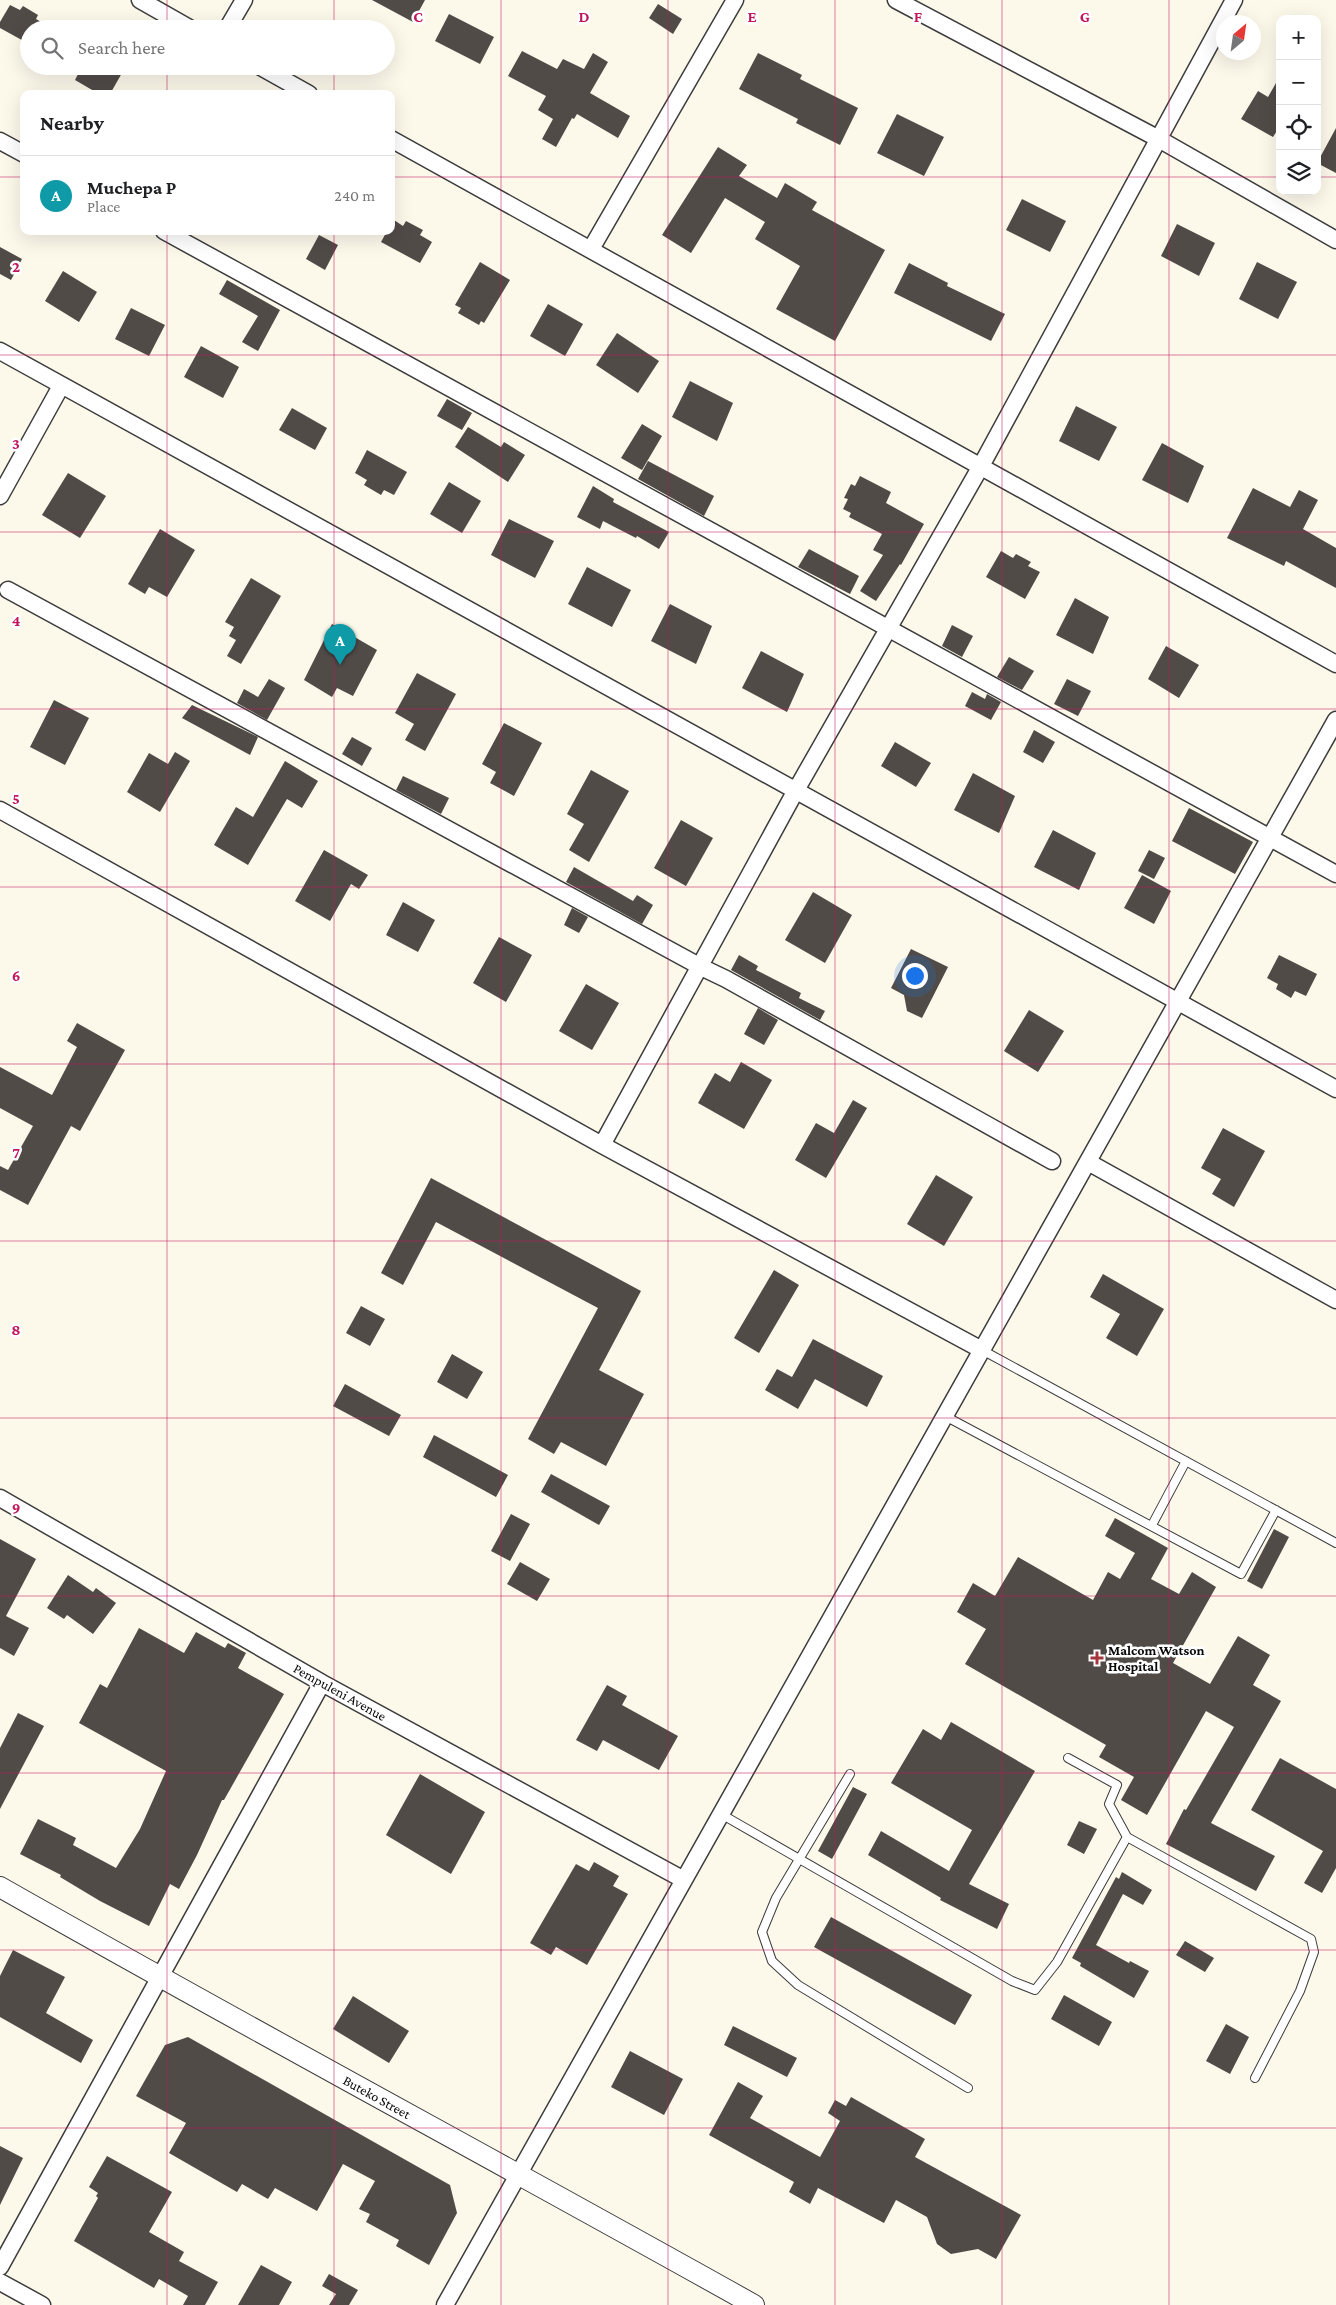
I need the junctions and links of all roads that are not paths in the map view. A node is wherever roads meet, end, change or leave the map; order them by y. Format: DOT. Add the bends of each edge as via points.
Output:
graph roads {
  1 [pos="140,0"];
  2 [pos="244,0"];
  3 [pos="735,0"];
  4 [pos="896,0"];
  5 [pos="1234,0"];
  6 [pos="175,20"];
  7 [pos="233,20"];
  8 [pos="275,75"];
  9 [pos="301,90"];
  10 [pos="1158,138"];
  11 [pos="0,141"];
  12 [pos="395,141"];
  13 [pos="20,152"];
  14 [pos="171,235"];
  15 [pos="1336,240"];
  16 [pos="590,249"];
  17 [pos="0,351"];
  18 [pos="61,386"];
  19 [pos="981,466"];
  20 [pos="0,496"];
  21 [pos="8,590"];
  22 [pos="889,628"];
  23 [pos="1336,664"];
  24 [pos="1336,720"];
  25 [pos="796,792"];
  26 [pos="0,810"];
  27 [pos="1270,837"];
  28 [pos="1336,874"];
  29 [pos="700,967"];
  30 [pos="1178,1001"];
  31 [pos="1336,1089"];
  32 [pos="602,1146"];
  33 [pos="1052,1161"];
  34 [pos="1088,1162"];
  35 [pos="1336,1300"];
  36 [pos="982,1350"];
  37 [pos="945,1416"];
  38 [pos="1186,1461"];
  39 [pos="0,1498"];
  40 [pos="1276,1510"];
  41 [pos="1152,1525"];
  42 [pos="1336,1543"];
  43 [pos="322,1683"];
  44 [pos="1068,1758"];
  45 [pos="850,1774"];
  46 [pos="721,1814"];
  47 [pos="1127,1837"];
  48 [pos="799,1858"];
  49 [pos="684,1880"];
  50 [pos="0,1887"];
  51 [pos="160,1978"];
  52 [pos="1255,2078"];
  53 [pos="968,2088"];
  54 [pos="519,2173"];
  55 [pos="0,2267"];
  56 [pos="0,2282"];
  57 [pos="42,2305"];
  58 [pos="445,2305"];
  59 [pos="754,2305"];
  1 -- 6 [label="street"];
  2 -- 7 [label="street"];
  3 -- 16 [label="street"];
  4 -- 10 [label="street"];
  5 -- 10 [label="street"];
  8 -- 9 [label="street"];
  10 -- 15 [label="street"];
  10 -- 19 [label="street"];
  11 -- 13 [label="street"];
  12 -- 16 [label="street"];
  14 -- 22 [label="street"];
  16 -- 19 [label="street"];
  17 -- 18 [label="street"];
  18 -- 20 [label="street"];
  18 -- 25 [label="street"];
  19 -- 22 [label="street"];
  19 -- 23 [label="street"];
  21 -- 29 [label="street"];
  22 -- 25 [label="street"];
  22 -- 27 [label="street"];
  24 -- 27 [label="street"];
  25 -- 29 [label="street"];
  25 -- 30 [label="street"];
  26 -- 32 [label="street"];
  27 -- 28 [label="street"];
  27 -- 30 [label="street"];
  29 -- 32 [label="street"];
  29 -- 33 [label="street"];
  30 -- 31 [label="street"];
  30 -- 34 [label="street"];
  32 -- 36 [label="street"];
  34 -- 35 [label="street"];
  34 -- 36 [label="street"];
  36 -- 37 [label="street"];
  36 -- 38 [label="lane"];
  37 -- 41 [label="lane"];
  37 -- 46 [label="street"];
  38 -- 40 [label="lane"];
  38 -- 41 [label="lane"];
  39 -- 43 [label="street, Pempuleni Avenue"];
  40 -- 41 [label="lane" via="1241,1574"];
  40 -- 42 [label="lane"];
  43 -- 49 [label="street, Pempuleni Avenue"];
  43 -- 51 [label="street"];
  44 -- 47 [label="lane" via="1117,1785 1109,1804"];
  45 -- 48 [label="lane"];
  46 -- 48 [label="lane"];
  46 -- 49 [label="street"];
  47 -- 48 [label="lane" via="1057,1962 1035,1990 1012,1981"];
  47 -- 52 [label="lane" via="1311,1939 1314,1952 1300,1991"];
  48 -- 53 [label="lane" via="776,1898 762,1932 772,1961 798,1985"];
  49 -- 54 [label="street"];
  50 -- 51 [label="street, Buteko Street"];
  51 -- 54 [label="street, Buteko Street"];
  51 -- 55 [label="street"];
  54 -- 58 [label="street"];
  54 -- 59 [label="street, Buteko Street"];
  56 -- 57 [label="street"];
}
